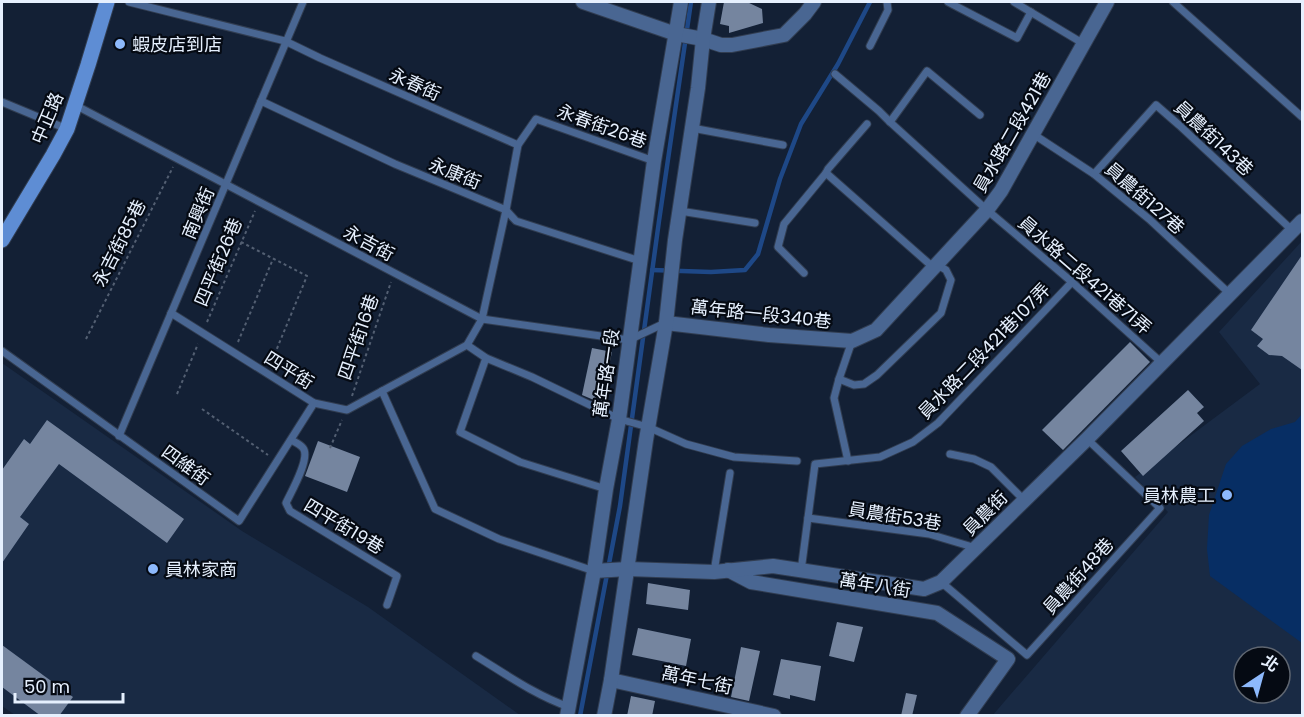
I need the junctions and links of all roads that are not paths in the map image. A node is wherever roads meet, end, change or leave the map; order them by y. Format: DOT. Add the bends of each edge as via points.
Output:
graph roads {
  1 [pos="107,2"];
  2 [pos="129,2"];
  3 [pos="303,2"];
  4 [pos="583,2"];
  5 [pos="681,2"];
  6 [pos="709,2"];
  7 [pos="814,2"];
  8 [pos="887,2"];
  9 [pos="948,2"];
  10 [pos="1014,2"];
  11 [pos="1107,2"];
  12 [pos="1173,2"];
  13 [pos="1031,12"];
  14 [pos="676,34"];
  15 [pos="703,39"];
  16 [pos="285,41"];
  17 [pos="1084,44"];
  18 [pos="870,46"];
  19 [pos="835,74"];
  20 [pos="261,101"];
  21 [pos="2,102"];
  22 [pos="75,105"];
  23 [pos="980,115"];
  24 [pos="1302,117"];
  25 [pos="890,122"];
  26 [pos="867,124"];
  27 [pos="692,128"];
  28 [pos="66,129"];
  29 [pos="1033,134"];
  30 [pos="783,145"];
  31 [pos="518,146"];
  32 [pos="654,161"];
  33 [pos="826,173"];
  34 [pos="1094,174"];
  35 [pos="226,185"];
  36 [pos="506,210"];
  37 [pos="987,210"];
  38 [pos="680,211"];
  39 [pos="755,223"];
  40 [pos="1298,226"];
  41 [pos="3,234"];
  42 [pos="640,261"];
  43 [pos="934,268"];
  44 [pos="804,273"];
  45 [pos="1072,282"];
  46 [pos="1230,294"];
  47 [pos="171,313"];
  48 [pos="482,319"];
  49 [pos="666,323"];
  50 [pos="629,340"];
  51 [pos="852,341"];
  52 [pos="467,345"];
  53 [pos="2,351"];
  54 [pos="486,358"];
  55 [pos="1162,363"];
  56 [pos="839,379"];
  57 [pos="382,391"];
  58 [pos="314,403"];
  59 [pos="619,419"];
  60 [pos="648,427"];
  61 [pos="118,436"];
  62 [pos="1087,439"];
  63 [pos="291,440"];
  64 [pos="950,454"];
  65 [pos="797,461"];
  66 [pos="848,461"];
  67 [pos="730,473"];
  68 [pos="606,489"];
  69 [pos="1024,500"];
  70 [pos="808,518"];
  71 [pos="976,548"];
  72 [pos="628,569"];
  73 [pos="594,571"];
  74 [pos="720,571"];
  75 [pos="801,571"];
  76 [pos="941,582"];
  77 [pos="387,605"];
  78 [pos="477,656"];
  79 [pos="611,680"];
  80 [pos="568,711"];
  81 [pos="604,716"];
  82 [pos="774,716"];
  83 [pos="967,716"];
  1 -- 22 [label="street, 中正路"];
  2 -- 16 [label="lane, 永春街"];
  3 -- 16 [label="lane, 南興街"];
  4 -- 14 [label="street"];
  5 -- 14 [label="street, 萬年路一段"];
  6 -- 15 [label="street"];
  7 -- 15 [label="street" via="784,35 732,45"];
  8 -- 18 [label="lane" via="888,10"];
  9 -- 13 [label="lane" via="1017,38"];
  10 -- 13 [label="lane"];
  11 -- 17 [label="street, 員水路二段421巷"];
  12 -- 24 [label="lane"];
  13 -- 17 [label="lane"];
  14 -- 15 [label="street"];
  14 -- 32 [label="street, 萬年路一段"];
  15 -- 27 [label="street"];
  16 -- 20 [label="lane, 南興街"];
  16 -- 31 [label="lane, 永春街"];
  17 -- 29 [label="street, 員水路二段421巷"];
  19 -- 25 [label="lane, 員水路二段421巷71弄"];
  20 -- 35 [label="lane, 南興街"];
  20 -- 36 [label="lane, 永康街" via="395,164"];
  21 -- 28 [label="lane"];
  22 -- 28 [label="street, 中正路"];
  22 -- 35 [label="lane, 永吉街"];
  23 -- 25 [label="lane" via="927,71"];
  25 -- 37 [label="lane, 員水路二段421巷71弄"];
  26 -- 33 [label="lane"];
  27 -- 30 [label="lane"];
  27 -- 38 [label="street"];
  28 -- 41 [label="street, 中正路"];
  29 -- 34 [label="lane, 員農街127巷"];
  29 -- 37 [label="street, 員水路二段421巷"];
  31 -- 32 [label="lane, 永春街26巷" via="536,119"];
  31 -- 36 [label="lane"];
  32 -- 42 [label="street, 萬年路一段"];
  33 -- 43 [label="lane"];
  33 -- 44 [label="lane" via="784,224 778,247"];
  34 -- 40 [label="lane, 員農街143巷" via="1156,105"];
  34 -- 46 [label="lane, 員農街127巷"];
  35 -- 47 [label="lane, 南興街"];
  35 -- 48 [label="lane, 永吉街"];
  36 -- 42 [label="lane, 永康街" via="516,221"];
  36 -- 48 [label="lane"];
  37 -- 43 [label="street, 員水路二段421巷"];
  37 -- 45 [label="lane, 員水路二段421巷71弄"];
  38 -- 39 [label="lane"];
  38 -- 49 [label="street"];
  40 -- 46 [label="street, 員農街"];
  42 -- 50 [label="street, 萬年路一段"];
  43 -- 51 [label="street, 員水路二段421巷" via="876,330"];
  43 -- 56 [label="lane" via="946,270 951,280 941,313 864,384"];
  45 -- 55 [label="lane, 員水路二段421巷71弄"];
  45 -- 66 [label="lane, 員水路二段421巷107弄" via="938,423 913,442 880,457"];
  46 -- 55 [label="street, 員農街"];
  47 -- 58 [label="lane, 四平街"];
  47 -- 61 [label="lane, 南興街"];
  48 -- 50 [label="lane, 永吉街"];
  48 -- 52 [label="lane"];
  49 -- 50 [label="lane"];
  49 -- 51 [label="street, 萬年路一段340巷"];
  49 -- 60 [label="street"];
  50 -- 59 [label="street, 萬年路一段"];
  51 -- 56 [label="lane"];
  52 -- 54 [label="lane"];
  52 -- 57 [label="lane"];
  53 -- 61 [label="lane, 四維街"];
  54 -- 59 [label="lane"];
  54 -- 68 [label="lane" via="460,432 520,462"];
  55 -- 62 [label="street, 員農街"];
  56 -- 66 [label="lane" via="834,398"];
  57 -- 58 [label="lane, 四平街" via="347,410"];
  57 -- 73 [label="lane" via="435,509 499,539"];
  58 -- 63 [label="lane, 四維街"];
  59 -- 60 [label="lane"];
  59 -- 68 [label="street, 萬年路一段"];
  60 -- 65 [label="lane" via="686,444 734,457"];
  60 -- 72 [label="street"];
  61 -- 63 [label="lane, 四維街" via="239,521"];
  62 -- 69 [label="street, 員農街"];
  62 -- 76 [label="lane, 員農街48巷" via="1160,508 1028,655"];
  63 -- 77 [label="lane, 四平街19巷" via="305,450 306,459 286,503 290,511 397,576"];
  64 -- 69 [label="lane" via="991,467"];
  66 -- 70 [label="lane, 員水路二段421巷107弄" via="815,464"];
  67 -- 74 [label="lane"];
  68 -- 73 [label="street, 萬年路一段"];
  69 -- 71 [label="street, 員農街"];
  70 -- 71 [label="lane, 員農街53巷" via="929,534"];
  70 -- 75 [label="lane"];
  71 -- 76 [label="street, 員農街"];
  72 -- 73 [label="street"];
  72 -- 74 [label="street"];
  72 -- 79 [label="street"];
  73 -- 80 [label="street, 萬年路一段"];
  74 -- 75 [label="street" via="773,566"];
  74 -- 83 [label="street, 萬年八街" via="751,582 936,613 1008,659"];
  75 -- 76 [label="street" via="924,589"];
  78 -- 80 [label="lane"];
  79 -- 81 [label="street"];
  79 -- 82 [label="street, 萬年七街"];
}
